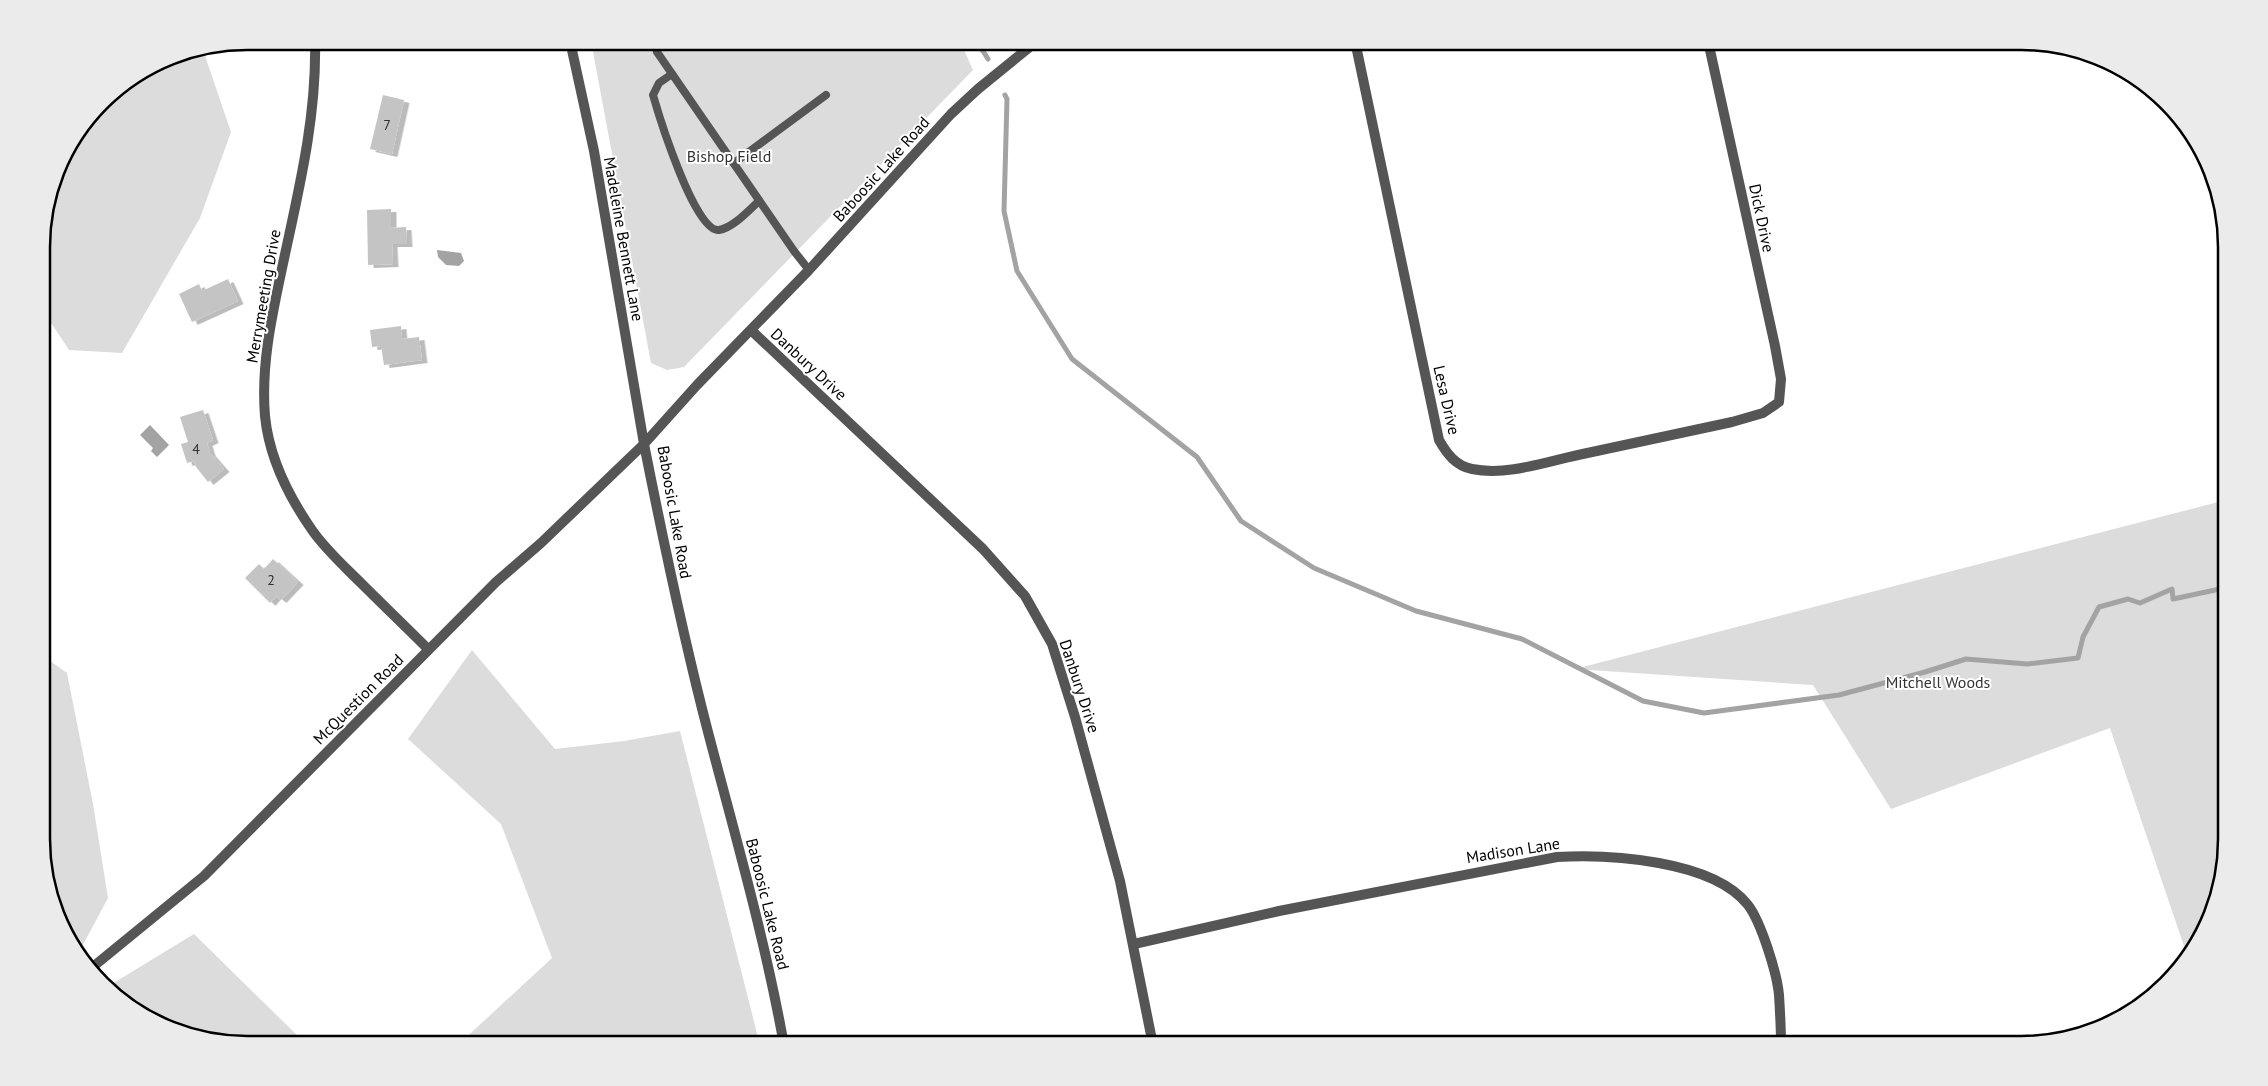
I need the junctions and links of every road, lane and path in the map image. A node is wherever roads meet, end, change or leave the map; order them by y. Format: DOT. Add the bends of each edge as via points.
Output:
graph roads {
  1 [pos="315,50"];
  2 [pos="572,50"];
  3 [pos="1026,50"];
  4 [pos="1357,50"];
  5 [pos="1710,50"];
  6 [pos="657,52"];
  7 [pos="672,74"];
  8 [pos="826,95"];
  9 [pos="734,163"];
  10 [pos="759,201"];
  11 [pos="810,270"];
  12 [pos="752,331"];
  13 [pos="1780,402"];
  14 [pos="644,444"];
  15 [pos="428,649"];
  16 [pos="1134,944"];
  17 [pos="96,965"];
  18 [pos="782,1036"];
  19 [pos="1151,1036"];
  20 [pos="1781,1036"];
  1 -- 15 [label="street, Merrymeeting Drive" via="312,106 303,167 269,331 264,374 265,417 274,458 290,496 313,532"];
  2 -- 14 [label="street, Madeleine Bennett Lane" via="594,151"];
  3 -- 11 [label="street, Baboosic Lake Road" via="951,114"];
  4 -- 13 [label="street, Lesa Drive" via="1439,440 1458,464 1487,470 1524,467 1732,422 1763,413"];
  5 -- 13 [label="street, Dick Drive" via="1775,346 1781,379"];
  6 -- 7 [label="lane"];
  7 -- 9 [label="lane"];
  7 -- 10 [label="lane" via="659,83 653,95 668,144 701,218 718,230 730,225"];
  8 -- 9 [label="lane"];
  9 -- 10 [label="lane"];
  10 -- 11 [label="lane"];
  11 -- 12 [label="street, Baboosic Lake Road"];
  12 -- 14 [label="street, Baboosic Lake Road"];
  12 -- 16 [label="street, Danbury Drive" via="983,549 1025,596 1052,644 1075,717"];
  14 -- 15 [label="street, McQuestion Road"];
  14 -- 18 [label="street, Baboosic Lake Road" via="682,629 740,854"];
  15 -- 17 [label="street, McQuestion Road" via="204,876"];
  16 -- 19 [label="street, Danbury Drive"];
  16 -- 20 [label="street, Madison Lane" via="1288,909 1557,857 1620,857 1690,870 1732,891 1748,904 1758,923 1779,993"];
}
